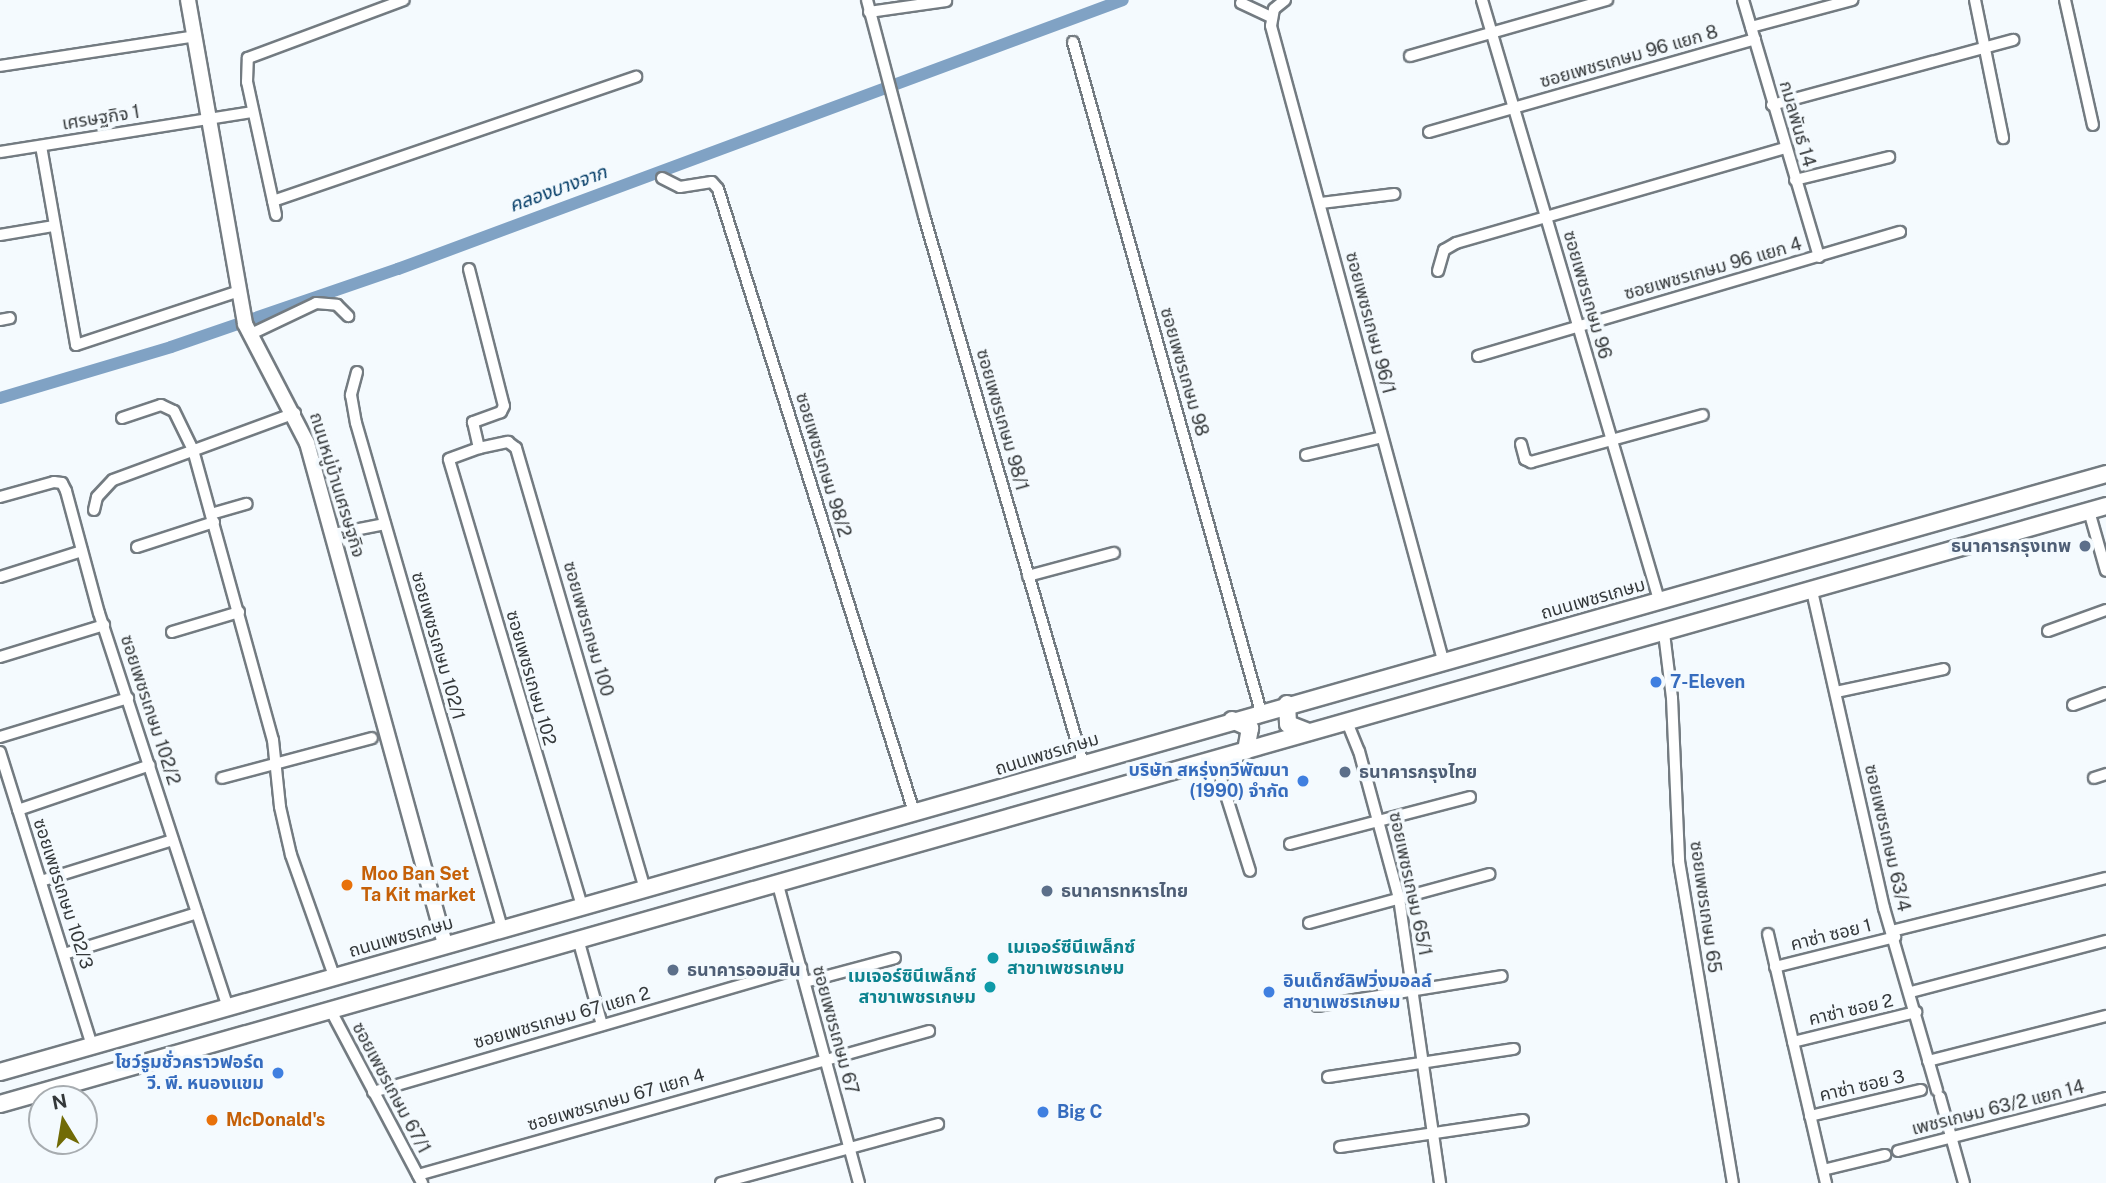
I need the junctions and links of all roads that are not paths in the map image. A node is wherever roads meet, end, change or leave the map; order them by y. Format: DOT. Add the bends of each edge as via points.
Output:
graph roads {
  1 [pos="188,0"];
  2 [pos="404,0"];
  3 [pos="867,0"];
  4 [pos="1285,0"];
  5 [pos="1482,0"];
  6 [pos="1607,0"];
  7 [pos="1743,0"];
  8 [pos="1852,0"];
  9 [pos="1975,0"];
  10 [pos="2064,0"];
  11 [pos="946,1"];
  12 [pos="1241,3"];
  13 [pos="869,12"];
  14 [pos="1271,17"];
  15 [pos="1751,27"];
  16 [pos="1490,34"];
  17 [pos="195,36"];
  18 [pos="1755,39"];
  19 [pos="2013,40"];
  20 [pos="1073,42"];
  21 [pos="1985,47"];
  22 [pos="1409,57"];
  23 [pos="0,66"];
  24 [pos="636,77"];
  25 [pos="1772,105"];
  26 [pos="1512,108"];
  27 [pos="253,112"];
  28 [pos="208,118"];
  29 [pos="2092,125"];
  30 [pos="1429,132"];
  31 [pos="2003,138"];
  32 [pos="41,146"];
  33 [pos="1785,148"];
  34 [pos="0,152"];
  35 [pos="1889,157"];
  36 [pos="662,178"];
  37 [pos="1795,180"];
  38 [pos="1394,194"];
  39 [pos="273,201"];
  40 [pos="1321,203"];
  41 [pos="276,215"];
  42 [pos="1546,218"];
  43 [pos="54,226"];
  44 [pos="1900,232"];
  45 [pos="0,235"];
  46 [pos="1819,257"];
  47 [pos="469,269"];
  48 [pos="1438,271"];
  49 [pos="240,297"];
  50 [pos="348,316"];
  51 [pos="1577,328"];
  52 [pos="247,330"];
  53 [pos="1478,356"];
  54 [pos="357,372"];
  55 [pos="295,414"];
  56 [pos="1703,415"];
  57 [pos="122,418"];
  58 [pos="1382,437"];
  59 [pos="1611,441"];
  60 [pos="1521,444"];
  61 [pos="479,448"];
  62 [pos="193,450"];
  63 [pos="1306,455"];
  64 [pos="449,458"];
  65 [pos="2106,474"];
  66 [pos="0,497"];
  67 [pos="247,504"];
  68 [pos="2106,506"];
  69 [pos="94,510"];
  70 [pos="2089,512"];
  71 [pos="212,518"];
  72 [pos="385,524"];
  73 [pos="334,534"];
  74 [pos="137,547"];
  75 [pos="82,551"];
  76 [pos="1114,553"];
  77 [pos="2106,570"];
  78 [pos="1028,576"];
  79 [pos="0,577"];
  80 [pos="1812,591"];
  81 [pos="1659,600"];
  82 [pos="2106,610"];
  83 [pos="239,612"];
  84 [pos="104,625"];
  85 [pos="2048,631"];
  86 [pos="172,632"];
  87 [pos="1664,632"];
  88 [pos="0,657"];
  89 [pos="1443,660"];
  90 [pos="1944,669"];
  91 [pos="1836,692"];
  92 [pos="2106,693"];
  93 [pos="128,698"];
  94 [pos="1287,704"];
  95 [pos="2073,705"];
  96 [pos="1261,712"];
  97 [pos="1231,720"];
  98 [pos="1347,722"];
  99 [pos="1311,732"];
  100 [pos="0,737"];
  101 [pos="372,738"];
  102 [pos="1246,751"];
  103 [pos="0,752"];
  104 [pos="1215,760"];
  105 [pos="1083,763"];
  106 [pos="149,765"];
  107 [pos="276,765"];
  108 [pos="2106,774"];
  109 [pos="222,778"];
  110 [pos="2094,778"];
  111 [pos="1471,797"];
  112 [pos="18,810"];
  113 [pos="914,812"];
  114 [pos="1379,819"];
  115 [pos="173,840"];
  116 [pos="1290,844"];
  117 [pos="1250,872"];
  118 [pos="1489,874"];
  119 [pos="2106,878"];
  120 [pos="41,881"];
  121 [pos="778,885"];
  122 [pos="645,889"];
  123 [pos="1399,898"];
  124 [pos="582,906"];
  125 [pos="197,913"];
  126 [pos="1309,923"];
  127 [pos="502,928"];
  128 [pos="1768,934"];
  129 [pos="1894,934"];
  130 [pos="578,939"];
  131 [pos="2106,941"];
  132 [pos="445,944"];
  133 [pos="64,954"];
  134 [pos="895,958"];
  135 [pos="1775,967"];
  136 [pos="801,968"];
  137 [pos="454,974"];
  138 [pos="334,976"];
  139 [pos="1502,976"];
  140 [pos="805,982"];
  141 [pos="1413,989"];
  142 [pos="1911,992"];
  143 [pos="1317,1006"];
  144 [pos="228,1007"];
  145 [pos="330,1009"];
  146 [pos="1916,1012"];
  147 [pos="2106,1016"];
  148 [pos="603,1025"];
  149 [pos="929,1031"];
  150 [pos="1793,1042"];
  151 [pos="92,1046"];
  152 [pos="1514,1049"];
  153 [pos="824,1059"];
  154 [pos="1928,1061"];
  155 [pos="1423,1062"];
  156 [pos="0,1072"];
  157 [pos="1328,1077"];
  158 [pos="1921,1090"];
  159 [pos="373,1092"];
  160 [pos="2106,1098"];
  161 [pos="0,1104"];
  162 [pos="1810,1116"];
  163 [pos="1523,1120"];
  164 [pos="938,1124"];
  165 [pos="1433,1131"];
  166 [pos="1952,1137"];
  167 [pos="1340,1147"];
  168 [pos="850,1148"];
  169 [pos="1898,1151"];
  170 [pos="1885,1155"];
  171 [pos="1823,1170"];
  172 [pos="420,1179"];
  173 [pos="721,1183"];
  174 [pos="859,1183"];
  175 [pos="1440,1183"];
  176 [pos="1733,1183"];
  177 [pos="1826,1183"];
  178 [pos="1964,1183"];
  1 -- 17 [label="street, ถนนหมู่บ้านเศรษฐกิจ"];
  2 -- 27 [label="street" via="248,58 245,71"];
  3 -- 13 [label="street, ซอยเพชรเกษม 98/1"];
  4 -- 14 [label="street"];
  5 -- 16 [label="street, ซอยเพชรเกษม 96"];
  6 -- 16 [label="street"];
  7 -- 15 [label="street, กมลพันธ์ 14"];
  8 -- 15 [label="street"];
  9 -- 21 [label="street"];
  10 -- 29 [label="street"];
  11 -- 13 [label="street"];
  12 -- 14 [label="street"];
  13 -- 78 [label="street, ซอยเพชรเกษม 98/1"];
  14 -- 40 [label="street, ซอยเพชรเกษม 96/1"];
  15 -- 18 [label="street, กมลพันธ์ 14"];
  16 -- 22 [label="street"];
  16 -- 26 [label="street, ซอยเพชรเกษม 96"];
  17 -- 23 [label="street"];
  17 -- 28 [label="street, ถนนหมู่บ้านเศรษฐกิจ"];
  18 -- 25 [label="street, กมลพันธ์ 14"];
  18 -- 26 [label="street, ซอยเพชรเกษม 96 แยก 8"];
  19 -- 21 [label="street"];
  20 -- 96 [label="street, ซอยเพชรเกษม 98"];
  21 -- 25 [label="street"];
  21 -- 31 [label="street"];
  24 -- 39 [label="street"];
  25 -- 33 [label="street, กมลพันธ์ 14"];
  26 -- 30 [label="street, ซอยเพชรเกษม 96 แยก 8"];
  26 -- 42 [label="street, ซอยเพชรเกษม 96"];
  27 -- 28 [label="street, เศรษฐกิจ 1"];
  27 -- 39 [label="street"];
  28 -- 32 [label="street, เศรษฐกิจ 1"];
  28 -- 49 [label="street, ถนนหมู่บ้านเศรษฐกิจ"];
  32 -- 34 [label="street, เศรษฐกิจ 1"];
  32 -- 43 [label="street"];
  33 -- 37 [label="street, กมลพันธ์ 14"];
  33 -- 42 [label="street"];
  35 -- 37 [label="street"];
  36 -- 113 [label="street, ซอยเพชรเกษม 98/2" via="680,187 712,182 718,189"];
  37 -- 46 [label="street, กมลพันธ์ 14"];
  38 -- 40 [label="street"];
  39 -- 41 [label="street"];
  40 -- 58 [label="street, ซอยเพชรเกษม 96/1"];
  42 -- 48 [label="street" via="1451,245 1442,253"];
  42 -- 51 [label="street, ซอยเพชรเกษม 96"];
  43 -- 45 [label="street"];
  43 -- 49 [label="street" via="76,345"];
  44 -- 46 [label="street, ซอยเพชรเกษม 96 แยก 4"];
  46 -- 51 [label="street, ซอยเพชรเกษม 96 แยก 4"];
  47 -- 61 [label="street" via="505,406 501,412 473,422"];
  49 -- 52 [label="street, ถนนหมู่บ้านเศรษฐกิจ"];
  50 -- 52 [label="street" via="337,305 316,303"];
  51 -- 53 [label="street, ซอยเพชรเกษม 96 แยก 4"];
  51 -- 59 [label="street, ซอยเพชรเกษม 96"];
  52 -- 55 [label="street, ถนนหมู่บ้านเศรษฐกิจ"];
  54 -- 72 [label="street, ซอยเพชรเกษม 102/1" via="351,402"];
  55 -- 62 [label="street"];
  55 -- 73 [label="street, ถนนหมู่บ้านเศรษฐกิจ"];
  56 -- 59 [label="street"];
  57 -- 62 [label="street" via="161,405 174,411"];
  58 -- 63 [label="street"];
  58 -- 89 [label="street, ซอยเพชรเกษม 96/1"];
  59 -- 60 [label="street" via="1531,462 1525,459"];
  59 -- 81 [label="street, ซอยเพชรเกษม 96"];
  61 -- 64 [label="street, ซอยเพชรเกษม 100"];
  61 -- 122 [label="street, ซอยเพชรเกษม 100" via="508,442 516,447"];
  62 -- 69 [label="street" via="113,480 97,497"];
  62 -- 71 [label="street"];
  64 -- 124 [label="street, ซอยเพชรเกษม 102"];
  65 -- 81 [label="main road, ถนนเพชรเกษม"];
  66 -- 75 [label="street, ซอยเพชรเกษม 102/2" via="62,483"];
  67 -- 71 [label="street"];
  68 -- 70 [label="main road"];
  70 -- 77 [label="street"];
  70 -- 80 [label="main road"];
  71 -- 74 [label="street"];
  71 -- 83 [label="street"];
  72 -- 73 [label="street"];
  72 -- 127 [label="street, ซอยเพชรเกษม 102/1"];
  73 -- 132 [label="street, ถนนหมู่บ้านเศรษฐกิจ"];
  75 -- 79 [label="street"];
  75 -- 84 [label="street, ซอยเพชรเกษม 102/2"];
  76 -- 78 [label="street"];
  78 -- 105 [label="street, ซอยเพชรเกษม 98/1"];
  80 -- 87 [label="main road"];
  80 -- 91 [label="street, ซอยเพชรเกษม 63/4"];
  81 -- 89 [label="main road, ถนนเพชรเกษม"];
  82 -- 85 [label="street"];
  83 -- 86 [label="street"];
  83 -- 107 [label="street"];
  84 -- 88 [label="street"];
  84 -- 93 [label="street, ซอยเพชรเกษม 102/2"];
  87 -- 98 [label="main road"];
  87 -- 176 [label="street, ซอยเพชรเกษม 65" via="1672,698 1679,861"];
  89 -- 94 [label="main road, ถนนเพชรเกษม"];
  90 -- 91 [label="street"];
  91 -- 129 [label="street, ซอยเพชรเกษม 63/4"];
  92 -- 95 [label="street"];
  93 -- 100 [label="street"];
  93 -- 106 [label="street, ซอยเพชรเกษม 102/2"];
  94 -- 96 [label="main road, ถนนเพชรเกษม"];
  94 -- 99 [label="main road" via="1288,724"];
  96 -- 97 [label="main road, ถนนเพชรเกษม"];
  97 -- 102 [label="main road" via="1250,728"];
  97 -- 105 [label="main road, ถนนเพชรเกษม"];
  98 -- 99 [label="main road"];
  98 -- 114 [label="street, ซอยเพชรเกษม 65/1"];
  99 -- 102 [label="main road"];
  101 -- 107 [label="street"];
  102 -- 104 [label="main road"];
  103 -- 112 [label="street, ซอยเพชรเกษม 102/3"];
  104 -- 117 [label="street"];
  104 -- 121 [label="main road"];
  105 -- 113 [label="main road, ถนนเพชรเกษม"];
  106 -- 112 [label="street"];
  106 -- 115 [label="street, ซอยเพชรเกษม 102/2"];
  107 -- 109 [label="street"];
  107 -- 138 [label="street" via="291,855"];
  108 -- 110 [label="street"];
  111 -- 114 [label="street"];
  112 -- 120 [label="street, ซอยเพชรเกษม 102/3"];
  113 -- 122 [label="main road, ถนนเพชรเกษม"];
  114 -- 116 [label="street"];
  114 -- 123 [label="street, ซอยเพชรเกษม 65/1"];
  115 -- 120 [label="street"];
  115 -- 125 [label="street, ซอยเพชรเกษม 102/2"];
  118 -- 123 [label="street"];
  119 -- 129 [label="street, คาซ่า ซอย 1"];
  120 -- 133 [label="street, ซอยเพชรเกษม 102/3"];
  121 -- 130 [label="main road"];
  121 -- 136 [label="street, ซอยเพชรเกษม 67"];
  122 -- 124 [label="main road, ถนนเพชรเกษม"];
  123 -- 126 [label="street"];
  123 -- 141 [label="street, ซอยเพชรเกษม 65/1"];
  124 -- 127 [label="main road, ถนนเพชรเกษม"];
  125 -- 133 [label="street"];
  125 -- 144 [label="street, ซอยเพชรเกษม 102/2"];
  127 -- 132 [label="main road, ถนนเพชรเกษม"];
  128 -- 135 [label="street"];
  129 -- 135 [label="street, คาซ่า ซอย 1"];
  129 -- 142 [label="street, ซอยเพชรเกษม 63/4"];
  130 -- 137 [label="main road"];
  130 -- 148 [label="street"];
  131 -- 142 [label="street"];
  132 -- 137 [label="main road"];
  132 -- 138 [label="main road, ถนนเพชรเกษม"];
  133 -- 151 [label="street, ซอยเพชรเกษม 102/3"];
  134 -- 140 [label="street"];
  135 -- 150 [label="street"];
  136 -- 140 [label="street, ซอยเพชรเกษม 67"];
  136 -- 148 [label="street, ซอยเพชรเกษม 67 แยก 2"];
  137 -- 145 [label="main road"];
  138 -- 144 [label="main road, ถนนเพชรเกษม"];
  139 -- 141 [label="street"];
  140 -- 153 [label="street, ซอยเพชรเกษม 67"];
  141 -- 143 [label="street"];
  141 -- 155 [label="street, ซอยเพชรเกษม 65/1"];
  142 -- 146 [label="street, ซอยเพชรเกษม 63/4"];
  144 -- 151 [label="main road, ถนนเพชรเกษม"];
  145 -- 159 [label="street, ซอยเพชรเกษม 67/1"];
  145 -- 161 [label="main road"];
  146 -- 150 [label="street, คาซ่า ซอย 2"];
  146 -- 154 [label="street, ซอยเพชรเกษม 63/4"];
  147 -- 154 [label="street"];
  148 -- 159 [label="street, ซอยเพชรเกษม 67 แยก 2"];
  149 -- 153 [label="street, ซอยเพชรเกษม 67 แยก 4"];
  150 -- 162 [label="street"];
  151 -- 156 [label="main road, ถนนเพชรเกษม"];
  152 -- 155 [label="street"];
  153 -- 168 [label="street, ซอยเพชรเกษม 67"];
  153 -- 172 [label="street, ซอยเพชรเกษม 67 แยก 4"];
  154 -- 166 [label="street, ซอยเพชรเกษม 63/4"];
  155 -- 157 [label="street"];
  155 -- 165 [label="street, ซอยเพชรเกษม 65/1"];
  158 -- 162 [label="street, คาซ่า ซอย 3"];
  159 -- 172 [label="street, ซอยเพชรเกษม 67/1"];
  160 -- 166 [label="street, เพชรเกษม 63/2 แยก 14"];
  162 -- 171 [label="street"];
  163 -- 165 [label="street"];
  164 -- 168 [label="street"];
  165 -- 167 [label="street"];
  165 -- 175 [label="street, ซอยเพชรเกษม 65/1"];
  166 -- 169 [label="street, เพชรเกษม 63/2 แยก 14"];
  166 -- 178 [label="street, ซอยเพชรเกษม 63/4"];
  168 -- 173 [label="street"];
  168 -- 174 [label="street, ซอยเพชรเกษม 67"];
  170 -- 171 [label="street"];
  171 -- 177 [label="street"];
}
